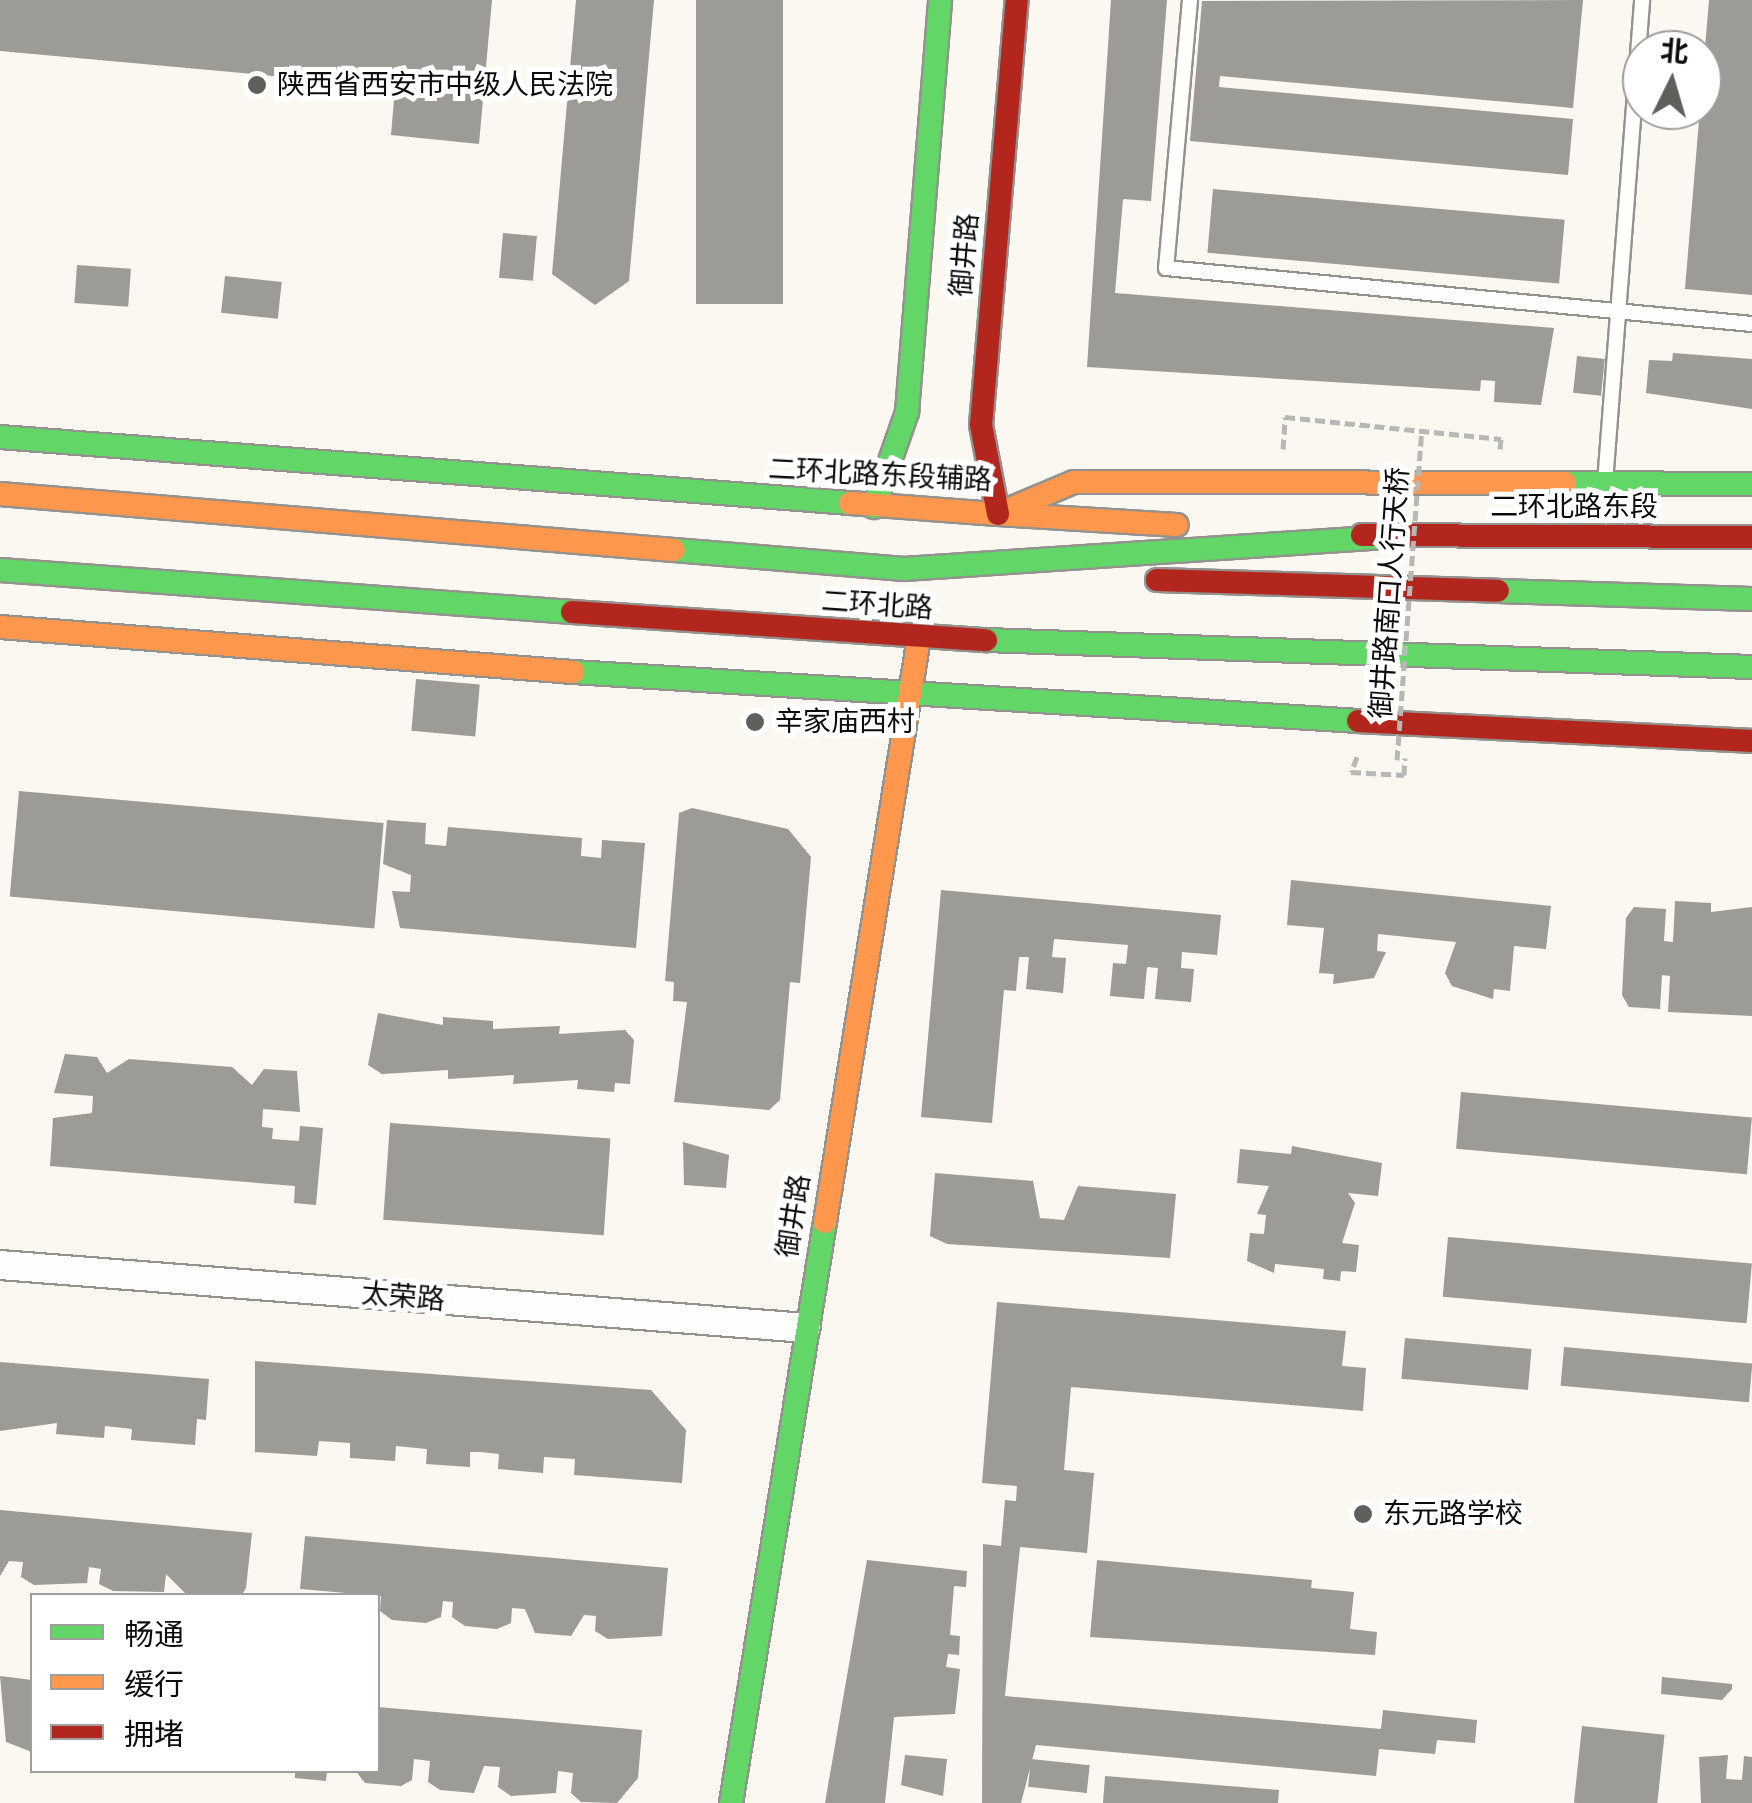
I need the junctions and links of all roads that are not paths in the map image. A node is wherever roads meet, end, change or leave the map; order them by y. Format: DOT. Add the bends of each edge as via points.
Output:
graph roads {
  1 [pos="940,0"];
  2 [pos="1017,0"];
  3 [pos="1190,0"];
  4 [pos="1642,0"];
  5 [pos="1618,312"];
  6 [pos="1752,324"];
  7 [pos="0,438"];
  8 [pos="1752,484"];
  9 [pos="1604,486"];
  10 [pos="0,494"];
  11 [pos="874,507"];
  12 [pos="998,514"];
  13 [pos="1396,536"];
  14 [pos="1752,537"];
  15 [pos="0,570"];
  16 [pos="904,570"];
  17 [pos="1752,599"];
  18 [pos="0,627"];
  19 [pos="920,638"];
  20 [pos="1752,667"];
  21 [pos="909,699"];
  22 [pos="1752,741"];
  23 [pos="0,1265"];
  24 [pos="806,1328"];
  25 [pos="731,1803"];
  1 -- 11 [label="main road, 御井路" via="908,412"];
  2 -- 12 [label="main road, 御井路" via="981,425"];
  3 -- 5 [label="lane" via="1166,268"];
  4 -- 5 [label="lane"];
  5 -- 6 [label="lane"];
  5 -- 9 [label="lane"];
  7 -- 11 [label="main road, 二环北路东段辅路"];
  8 -- 9 [label="main road, 二环北路东段辅路"];
  9 -- 12 [label="main road, 二环北路东段辅路" via="1074,482"];
  10 -- 16 [label="main road, 二环北路"];
  11 -- 12 [label="main road, 二环北路东段辅路"];
  12 -- 13 [label="main road"];
  13 -- 14 [label="main road, 二环北路东段"];
  13 -- 16 [label="main road, 二环北路"];
  15 -- 19 [label="main road, 二环北路"];
  16 -- 17 [label="main road, 二环北路"];
  18 -- 21 [label="main road"];
  19 -- 20 [label="main road, 二环北路"];
  19 -- 21 [label="main road, 御井路"];
  21 -- 22 [label="main road"];
  21 -- 24 [label="main road, 御井路"];
  23 -- 24 [label="street, 太荣路"];
  24 -- 25 [label="main road, 御井路"];
}
